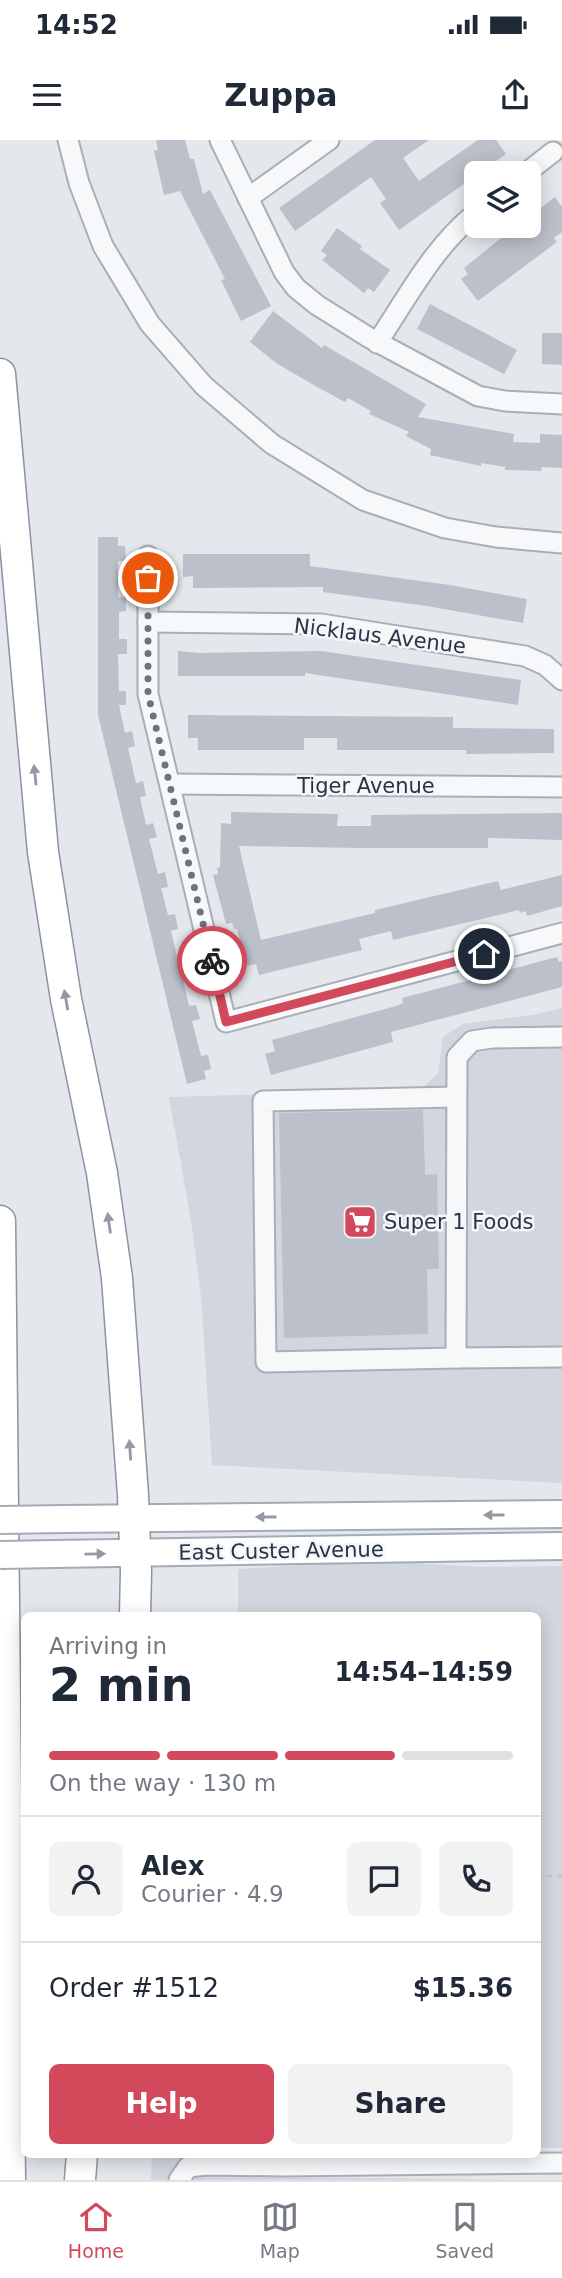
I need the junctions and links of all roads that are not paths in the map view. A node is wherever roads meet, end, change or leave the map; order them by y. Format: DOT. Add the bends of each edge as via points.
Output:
graph roads {
  1 [pos="68,140"];
  2 [pos="220,140"];
  3 [pos="329,140"];
  4 [pos="248,198"];
  5 [pos="464,222"];
  6 [pos="377,343"];
  7 [pos="0,374"];
  8 [pos="562,404"];
  9 [pos="562,543"];
  10 [pos="148,556"];
  11 [pos="148,622"];
  12 [pos="562,680"];
  13 [pos="170,784"];
  14 [pos="562,787"];
  15 [pos="562,933"];
  16 [pos="562,1037"];
  17 [pos="456,1097"];
  18 [pos="0,1221"];
  19 [pos="562,1357"];
  20 [pos="456,1359"];
  21 [pos="562,1514"];
  22 [pos="133,1518"];
  23 [pos="0,1520"];
  24 [pos="562,1546"];
  25 [pos="135,1553"];
  26 [pos="0,1555"];
  27 [pos="135,1612"];
  28 [pos="82,2158"];
  29 [pos="283,2160"];
  30 [pos="562,2163"];
  31 [pos="526,2172"];
  32 [pos="377,2173"];
  33 [pos="10,2180"];
  34 [pos="80,2180"];
  35 [pos="179,2180"];
  1 -- 9 [label="street" via="103,246 150,324 204,386 272,444 363,500 445,528"];
  2 -- 4 [label="street"];
  3 -- 4 [label="street"];
  4 -- 6 [label="street" via="296,288"];
  5 -- 6 [label="street"];
  6 -- 8 [label="street" via="478,396"];
  22 -- 7 [label="highway, one-way" via="110,1226 43,852"];
  10 -- 11 [label="street"];
  11 -- 12 [label="street, Nicklaus Avenue" via="321,624 525,656"];
  11 -- 13 [label="street" via="148,694"];
  13 -- 14 [label="street, Tiger Avenue"];
  13 -- 15 [label="street" via="226,1022"];
  16 -- 17 [label="street" via="472,1041 457,1057"];
  17 -- 20 [label="street"];
  17 -- 20 [label="street" via="263,1101 266,1362"];
  18 -- 33 [label="highway"];
  19 -- 20 [label="street"];
  21 -- 22 [label="main road, East Custer Avenue, one-way"];
  22 -- 23 [label="main road, East Custer Avenue, bridge"];
  22 -- 25 [label="highway"];
  24 -- 25 [label="main road, East Custer Avenue"];
  26 -- 25 [label="main road, East Custer Avenue, one-way, bridge"];
  25 -- 27 [label="highway"];
  28 -- 34 [label="highway"];
  29 -- 32 [label="street"];
  29 -- 35 [label="street" via="188,2167"];
  30 -- 31 [label="street"];
  31 -- 32 [label="street"];
}
